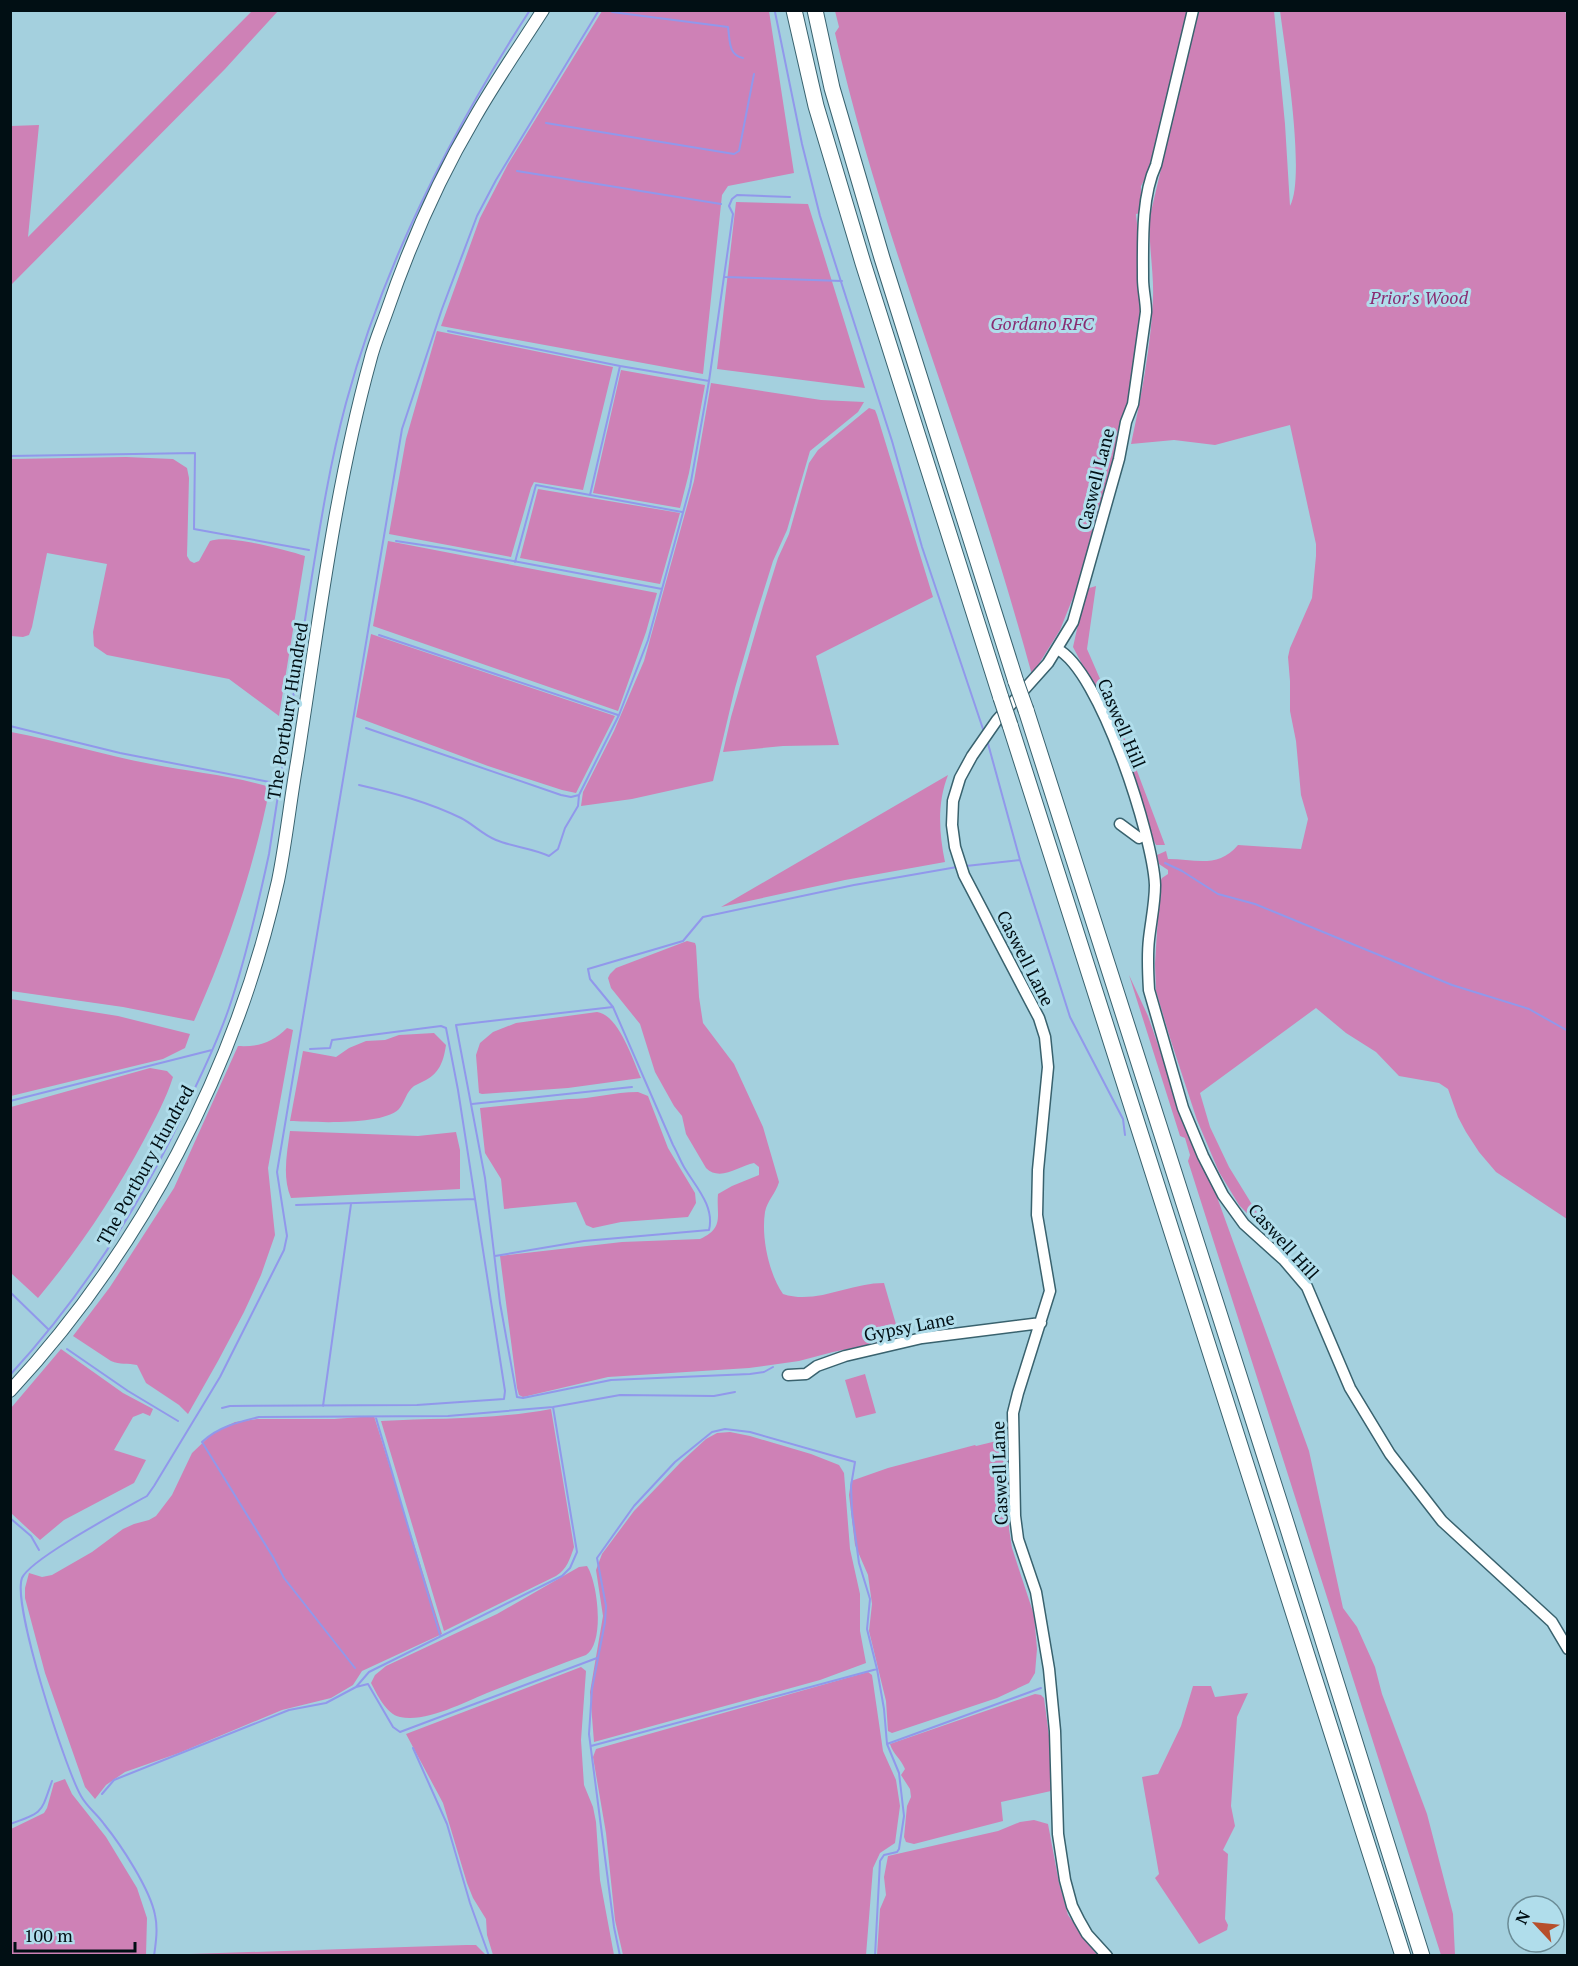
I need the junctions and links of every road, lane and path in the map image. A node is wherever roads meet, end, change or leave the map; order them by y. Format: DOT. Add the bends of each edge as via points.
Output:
graph roads {
  1 [pos="543,10"];
  2 [pos="794,10"];
  3 [pos="815,10"];
  4 [pos="1193,10"];
  5 [pos="1058,649"];
  6 [pos="1142,820"];
  7 [pos="1139,838"];
  8 [pos="1041,1323"];
  9 [pos="788,1376"];
  10 [pos="10,1391"];
  11 [pos="1568,1649"];
  12 [pos="1107,1956"];
  13 [pos="1403,1956"];
  14 [pos="1422,1956"];
  1 -- 10 [label="main road, The Portbury Hundred" via="474,119 428,205 371,357 345,460 278,880 258,955 225,1050 194,1120 120,1252"];
  2 -- 13 [label="highway, bridge" via="816,106 863,263"];
  3 -- 14 [label="highway, bridge" via="832,88 882,258"];
  4 -- 5 [label="street, Caswell Lane" via="1148,186 1143,282 1146,312 1133,404 1072,622"];
  5 -- 6 [label="street, Caswell Hill" via="1079,668 1107,720"];
  5 -- 8 [label="street, Caswell Lane" via="997,720 972,756 953,801 952,825 964,875 1039,1018 1045,1037 1048,1066 1037,1215 1050,1290"];
  6 -- 7 [label="street" via="1123,826"];
  6 -- 11 [label="street, Caswell Hill" via="1155,884 1149,990 1183,1108 1203,1156 1244,1224 1307,1287 1350,1388 1390,1454 1442,1521 1552,1622"];
  8 -- 9 [label="street, Gypsy Lane" via="922,1338 851,1354 806,1374"];
  8 -- 12 [label="street, Caswell Lane" via="1013,1413 1016,1526 1036,1592 1049,1669 1058,1834 1066,1887 1087,1934"];
}
